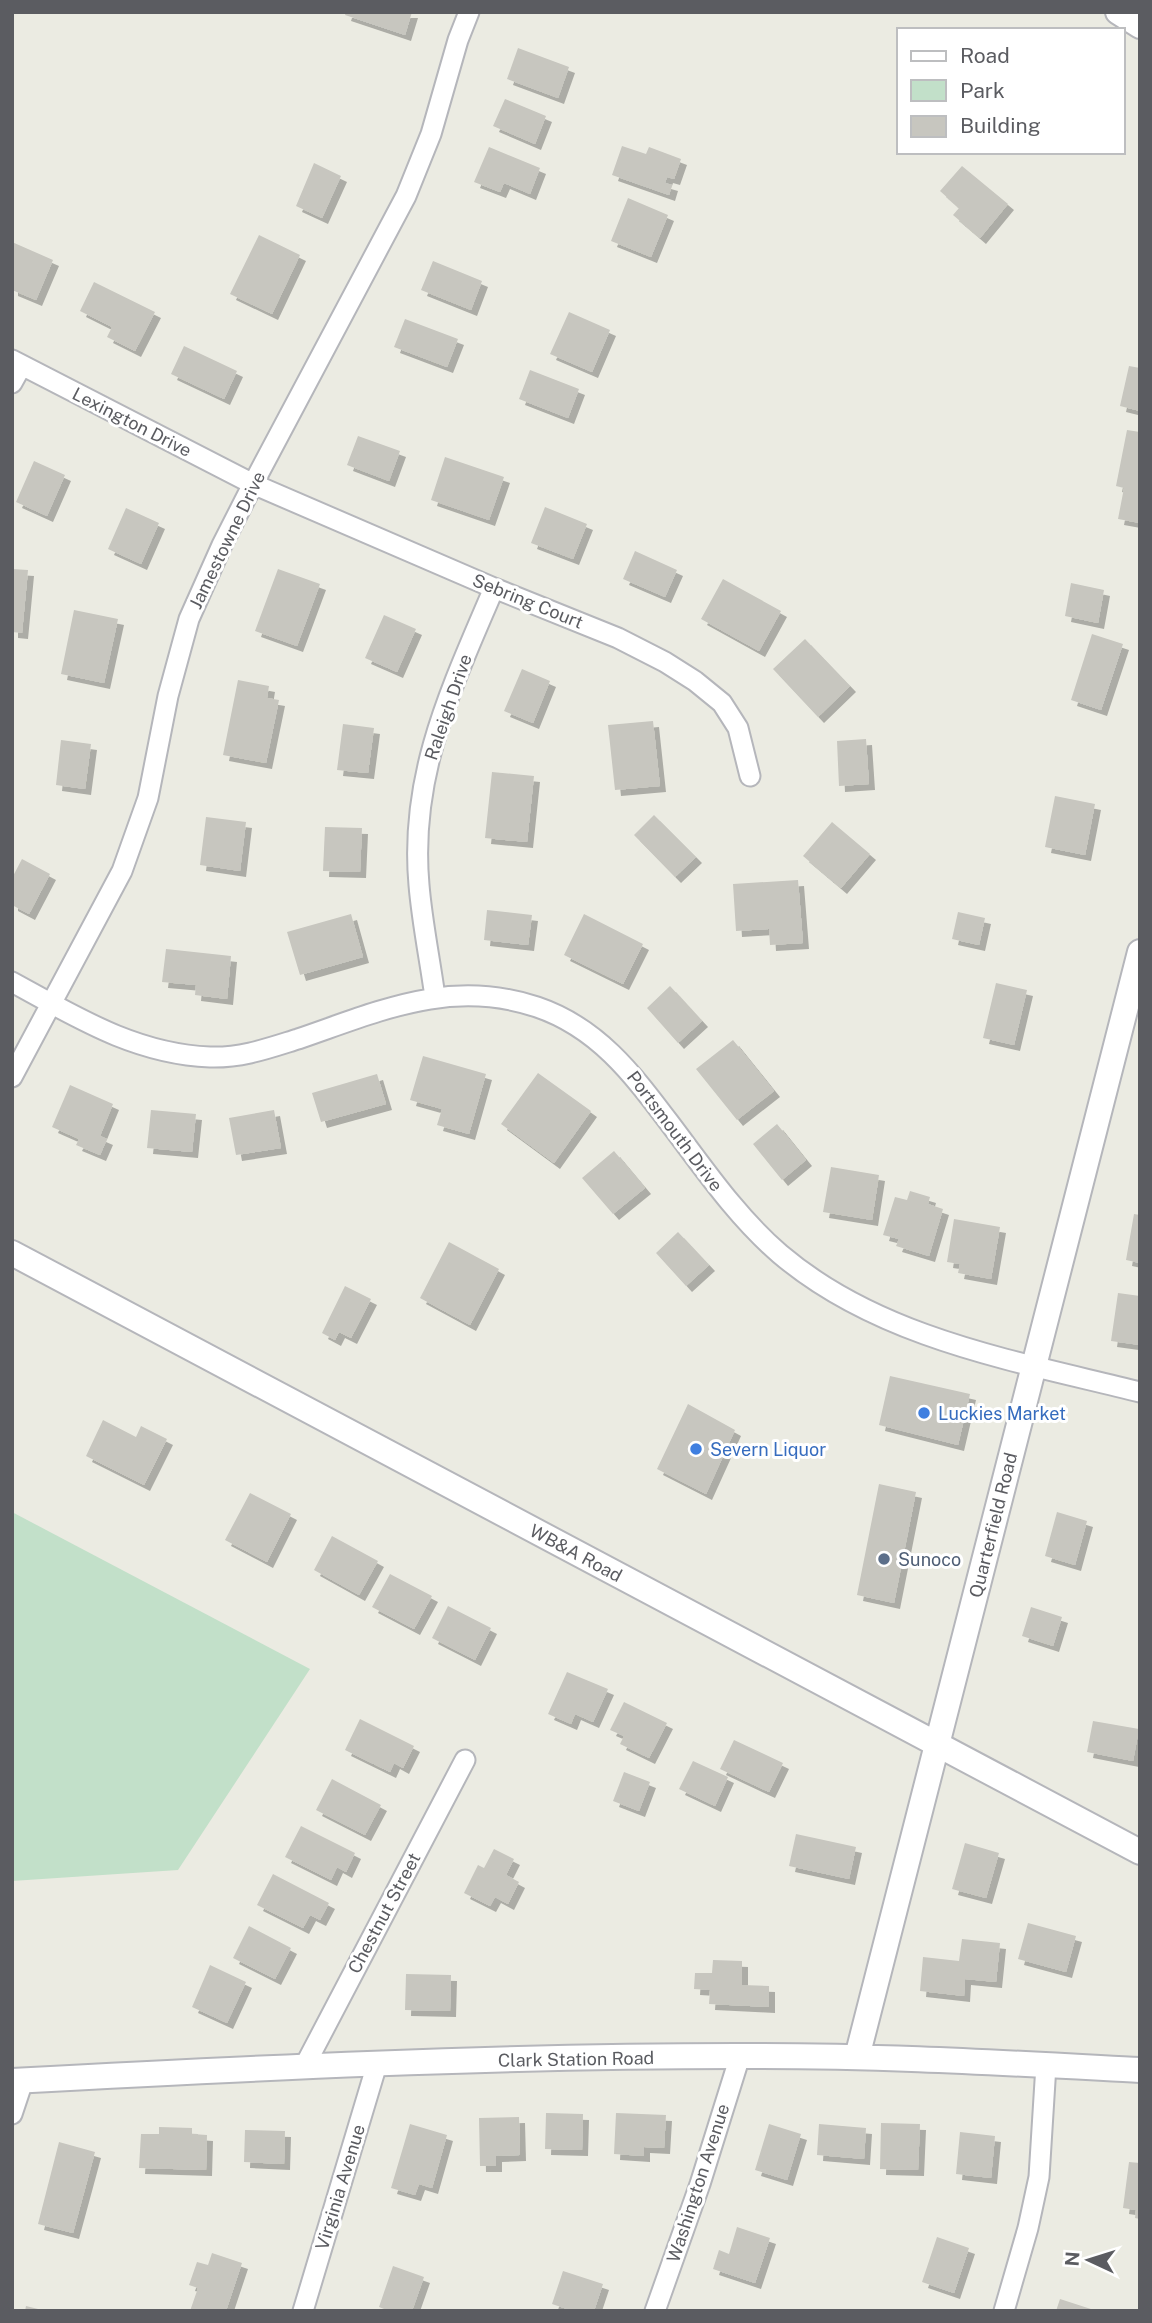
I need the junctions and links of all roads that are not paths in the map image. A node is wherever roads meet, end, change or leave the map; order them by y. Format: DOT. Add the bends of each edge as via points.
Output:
graph roads {
  1 [pos="469,12"];
  2 [pos="1118,12"];
  3 [pos="1140,26"];
  4 [pos="17,362"];
  5 [pos="12,383"];
  6 [pos="253,484"];
  7 [pos="494,588"];
  8 [pos="750,776"];
  9 [pos="1140,952"];
  10 [pos="12,982"];
  11 [pos="435,997"];
  12 [pos="52,1004"];
  13 [pos="12,1077"];
  14 [pos="12,1253"];
  15 [pos="1034,1365"];
  16 [pos="1140,1392"];
  17 [pos="936,1744"];
  18 [pos="465,1760"];
  19 [pos="1140,1852"];
  20 [pos="740,2056"];
  21 [pos="857,2057"];
  22 [pos="377,2064"];
  23 [pos="1046,2065"];
  24 [pos="304,2067"];
  25 [pos="1140,2070"];
  26 [pos="18,2081"];
  27 [pos="12,2115"];
  28 [pos="303,2311"];
  29 [pos="655,2311"];
  30 [pos="1004,2311"];
  1 -- 6 [label="street, Jamestowne Drive" via="431,134 406,196"];
  2 -- 3 [label="street"];
  4 -- 5 [label="street"];
  4 -- 6 [label="street, Lexington Drive"];
  6 -- 7 [label="street, Sebring Court"];
  6 -- 12 [label="street, Jamestowne Drive" via="189,619 148,798 122,871"];
  7 -- 8 [label="street, Sebring Court" via="618,638 695,681 722,703 738,728"];
  7 -- 11 [label="street, Raleigh Drive" via="433,737 423,786 419,884"];
  9 -- 15 [label="street, Quarterfield Road"];
  10 -- 12 [label="street, Portsmouth Drive"];
  11 -- 12 [label="street, Portsmouth Drive" via="402,1003 251,1054 211,1057 141,1046"];
  11 -- 15 [label="street, Portsmouth Drive" via="508,999 569,1021 629,1069 729,1202 780,1254 813,1279 886,1320"];
  12 -- 13 [label="street, Jamestowne Drive"];
  14 -- 17 [label="street, WB&A Road"];
  15 -- 16 [label="street, Portsmouth Drive"];
  15 -- 17 [label="street, Quarterfield Road"];
  17 -- 19 [label="street, WB&A Road"];
  17 -- 21 [label="street, Quarterfield Road"];
  18 -- 24 [label="street, Chestnut Street"];
  20 -- 21 [label="street, Clark Station Road"];
  20 -- 22 [label="street, Clark Station Road"];
  20 -- 29 [label="street, Washington Avenue"];
  21 -- 23 [label="street, Clark Station Road"];
  22 -- 24 [label="street, Clark Station Road"];
  22 -- 28 [label="street, Virginia Avenue"];
  23 -- 25 [label="street, Clark Station Road"];
  23 -- 30 [label="street" via="1039,2177"];
  24 -- 26 [label="street, Clark Station Road"];
  26 -- 27 [label="street"];
}
